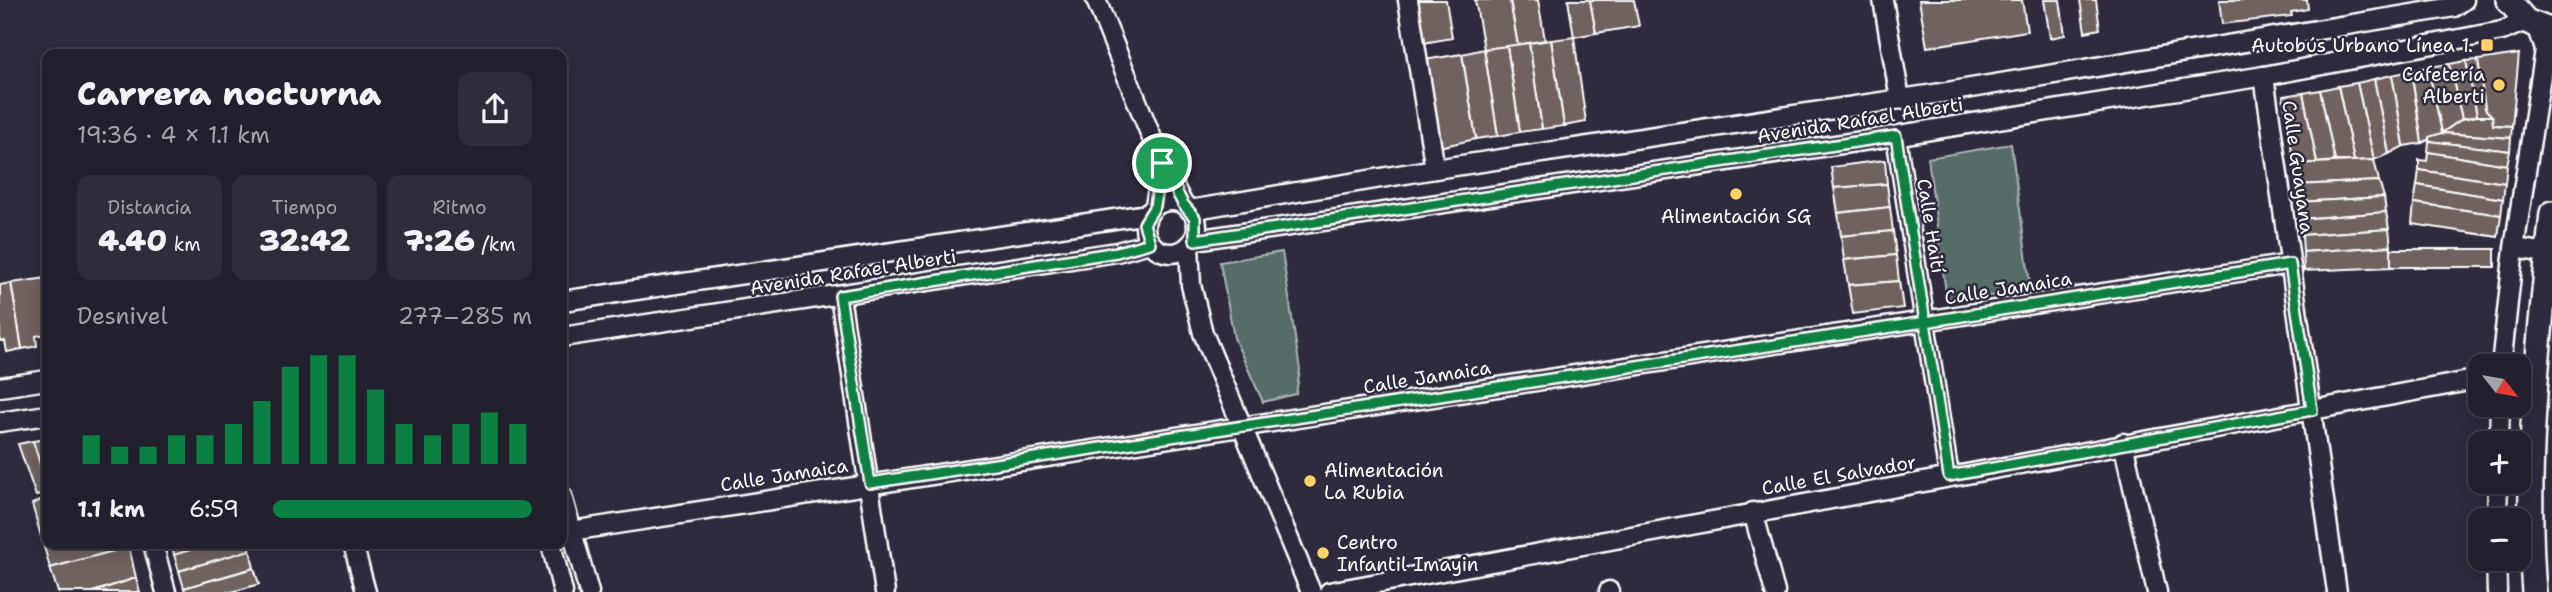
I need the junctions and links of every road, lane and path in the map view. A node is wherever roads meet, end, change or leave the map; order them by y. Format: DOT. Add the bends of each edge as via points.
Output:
graph roads {
  1 [pos="1408,0"];
  2 [pos="1883,0"];
  3 [pos="2464,0"];
  4 [pos="2508,0"];
  5 [pos="1102,1"];
  6 [pos="2539,27"];
  7 [pos="2264,76"];
  8 [pos="1900,99"];
  9 [pos="1896,136"];
  10 [pos="1162,163"];
  11 [pos="1435,169"];
  12 [pos="1187,207"];
  13 [pos="1152,210"];
  14 [pos="2552,213"];
  15 [pos="1192,243"];
  16 [pos="1154,247"];
  17 [pos="2514,248"];
  18 [pos="2548,253"];
  19 [pos="2290,264"];
  20 [pos="1191,285"];
  21 [pos="840,296"];
  22 [pos="567,301"];
  23 [pos="1925,322"];
  24 [pos="567,336"];
  25 [pos="2502,354"];
  26 [pos="42,381"];
  27 [pos="2468,381"];
  28 [pos="0,387"];
  29 [pos="2312,410"];
  30 [pos="42,416"];
  31 [pos="0,422"];
  32 [pos="1242,426"];
  33 [pos="2123,443"];
  34 [pos="1949,476"];
  35 [pos="870,483"];
  36 [pos="1753,512"];
  37 [pos="567,515"];
  38 [pos="571,531"];
  39 [pos="154,549"];
  40 [pos="354,549"];
  41 [pos="552,549"];
  42 [pos="2496,571"];
  43 [pos="166,592"];
  44 [pos="366,592"];
  45 [pos="563,592"];
  46 [pos="589,592"];
  47 [pos="885,592"];
  48 [pos="1311,592"];
  49 [pos="1329,592"];
  50 [pos="1775,592"];
  51 [pos="2157,592"];
  52 [pos="2337,592"];
  53 [pos="2497,592"];
  54 [pos="2534,592"];
  1 -- 11 [label="street"];
  2 -- 8 [label="street"];
  3 -- 8 [label="street, Avenida Rafael Alberti" via="2454,7"];
  4 -- 6 [label="street"];
  5 -- 10 [label="street"];
  6 -- 7 [label="street, Avenida Rafael Alberti"];
  6 -- 17 [label="street" via="2545,50"];
  7 -- 9 [label="street, Avenida Rafael Alberti"];
  7 -- 19 [label="street, Calle Guayana"];
  8 -- 11 [label="street, Avenida Rafael Alberti"];
  9 -- 15 [label="street, Avenida Rafael Alberti"];
  9 -- 23 [label="street, Calle Haití"];
  10 -- 12 [label="street"];
  10 -- 13 [label="street"];
  11 -- 12 [label="street, Avenida Rafael Alberti"];
  12 -- 13 [label="street" via="1164,202"];
  12 -- 15 [label="street" via="1197,228"];
  13 -- 16 [label="street" via="1144,224"];
  13 -- 22 [label="street, Avenida Rafael Alberti"];
  14 -- 18 [label="street"];
  15 -- 16 [label="street" via="1169,253"];
  15 -- 20 [label="street"];
  16 -- 20 [label="street"];
  16 -- 21 [label="street, Avenida Rafael Alberti"];
  17 -- 18 [label="street"];
  17 -- 25 [label="street"];
  18 -- 54 [label="street" via="2533,394 2530,546"];
  19 -- 23 [label="street, Calle Jamaica"];
  19 -- 29 [label="street, Calle Guayana"];
  20 -- 32 [label="street" via="1203,333"];
  21 -- 24 [label="street, Avenida Rafael Alberti"];
  21 -- 35 [label="street"];
  23 -- 32 [label="street, Calle Jamaica"];
  23 -- 34 [label="street, Calle Haití"];
  26 -- 28 [label="street"];
  27 -- 29 [label="street, Calle El Salvador"];
  29 -- 33 [label="street, Calle El Salvador"];
  29 -- 52 [label="street, Calle Guayana"];
  30 -- 31 [label="street"];
  32 -- 35 [label="street, Calle Jamaica"];
  32 -- 48 [label="street"];
  33 -- 34 [label="street, Calle El Salvador"];
  33 -- 51 [label="street"];
  34 -- 36 [label="street, Calle El Salvador"];
  35 -- 38 [label="street, Calle Jamaica"];
  35 -- 47 [label="street"];
  36 -- 49 [label="street, Calle El Salvador"];
  36 -- 50 [label="street"];
  37 -- 38 [label="street"];
  38 -- 46 [label="street"];
  39 -- 43 [label="street"];
  40 -- 44 [label="street"];
  41 -- 45 [label="street"];
  42 -- 53 [label="street"];
}
